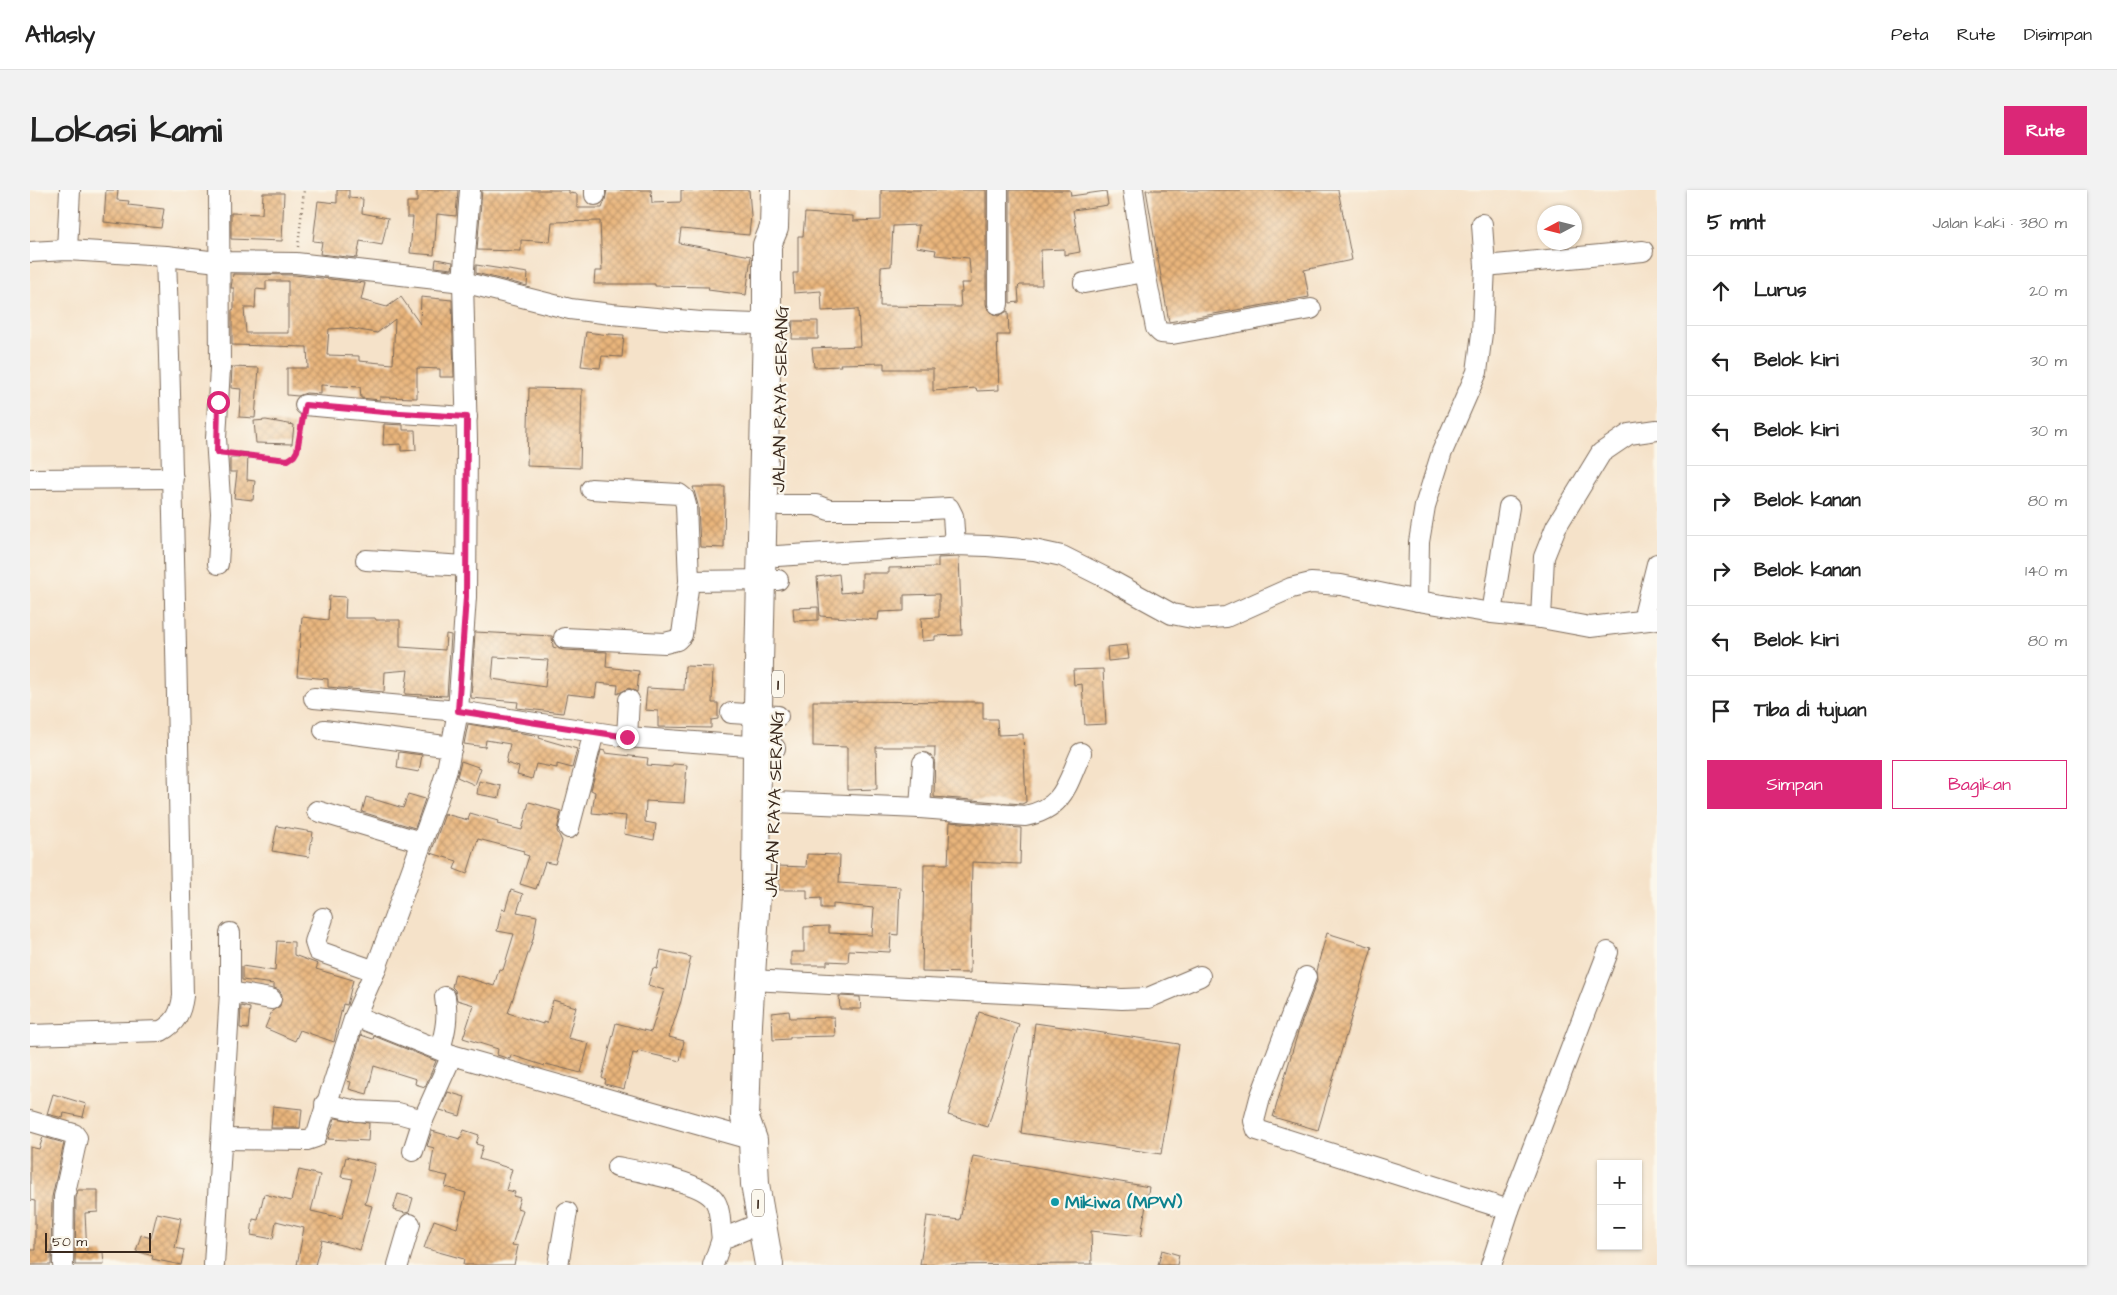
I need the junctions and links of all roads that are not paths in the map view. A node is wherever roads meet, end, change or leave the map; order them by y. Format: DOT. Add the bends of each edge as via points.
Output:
graph roads {
  1 [pos="70,190"];
  2 [pos="218,190"];
  3 [pos="470,190"];
  4 [pos="775,190"];
  5 [pos="998,190"];
  6 [pos="1133,190"];
  7 [pos="1482,224"];
  8 [pos="67,250"];
  9 [pos="1643,251"];
  10 [pos="30,252"];
  11 [pos="166,256"];
  12 [pos="218,262"];
  13 [pos="1485,266"];
  14 [pos="1145,272"];
  15 [pos="463,282"];
  16 [pos="1084,283"];
  17 [pos="998,304"];
  18 [pos="1311,309"];
  19 [pos="774,326"];
  20 [pos="305,405"];
  21 [pos="467,417"];
  22 [pos="1657,430"];
  23 [pos="173,478"];
  24 [pos="30,479"];
  25 [pos="591,489"];
  26 [pos="779,504"];
  27 [pos="1509,507"];
  28 [pos="955,546"];
  29 [pos="366,560"];
  30 [pos="218,564"];
  31 [pos="1657,564"];
  32 [pos="466,566"];
  33 [pos="772,572"];
  34 [pos="689,581"];
  35 [pos="1418,601"];
  36 [pos="1492,613"];
  37 [pos="1541,618"];
  38 [pos="1650,620"];
  39 [pos="564,638"];
  40 [pos="314,698"];
  41 [pos="629,700"];
  42 [pos="458,711"];
  43 [pos="731,713"];
  44 [pos="768,715"];
  45 [pos="324,730"];
  46 [pos="594,732"];
  47 [pos="627,737"];
  48 [pos="452,747"];
  49 [pos="766,748"];
  50 [pos="1081,753"];
  51 [pos="924,763"];
  52 [pos="775,802"];
  53 [pos="920,808"];
  54 [pos="317,811"];
  55 [pos="569,828"];
  56 [pos="421,842"];
  57 [pos="323,918"];
  58 [pos="230,933"];
  59 [pos="1608,952"];
  60 [pos="375,971"];
  61 [pos="1200,976"];
  62 [pos="1306,977"];
  63 [pos="759,981"];
  64 [pos="230,992"];
  65 [pos="445,997"];
  66 [pos="271,999"];
  67 [pos="355,1016"];
  68 [pos="30,1035"];
  69 [pos="446,1052"];
  70 [pos="325,1104"];
  71 [pos="423,1120"];
  72 [pos="30,1121"];
  73 [pos="222,1140"];
  74 [pos="753,1140"];
  75 [pos="413,1151"];
  76 [pos="617,1167"];
  77 [pos="1509,1210"];
  78 [pos="567,1212"];
  79 [pos="761,1223"];
  80 [pos="410,1224"];
  81 [pos="722,1239"];
  82 [pos="63,1265"];
  83 [pos="214,1265"];
  84 [pos="398,1265"];
  85 [pos="558,1265"];
  86 [pos="713,1265"];
  87 [pos="769,1265"];
  88 [pos="1491,1265"];
  1 -- 8 [label="street"];
  2 -- 12 [label="street"];
  3 -- 15 [label="street"];
  4 -- 19 [label="highway, JALAN RAYA SERANG / 1" via="774,228 782,244"];
  5 -- 17 [label="street"];
  6 -- 14 [label="street"];
  7 -- 13 [label="street"];
  8 -- 10 [label="street"];
  8 -- 11 [label="street"];
  9 -- 13 [label="street"];
  11 -- 12 [label="street"];
  11 -- 23 [label="street"];
  12 -- 15 [label="street" via="296,263"];
  12 -- 30 [label="street" via="220,368 217,452 222,513"];
  13 -- 35 [label="street" via="1477,372 1442,452 1425,506 1419,542"];
  14 -- 16 [label="street"];
  14 -- 18 [label="street" via="1156,328 1161,333 1172,334"];
  15 -- 19 [label="street" via="570,309 644,318"];
  15 -- 21 [label="street"];
  19 -- 26 [label="highway, JALAN RAYA SERANG / 1"];
  19 -- 33 [label="highway, JALAN RAYA SERANG / 1"];
  20 -- 21 [label="street"];
  21 -- 32 [label="street"];
  22 -- 37 [label="street" via="1629,434 1601,453 1556,527 1544,557"];
  23 -- 24 [label="street"];
  23 -- 68 [label="street" via="182,1008 172,1024 161,1031"];
  25 -- 34 [label="street" via="678,494 684,498"];
  26 -- 28 [label="street" via="816,505 829,510 949,508"];
  26 -- 33 [label="highway, JALAN RAYA SERANG / 1"];
  27 -- 36 [label="street"];
  28 -- 33 [label="street"];
  28 -- 35 [label="street" via="1034,550 1062,556 1172,614 1197,620 1226,617 1291,588 1311,583 1371,590"];
  29 -- 32 [label="street"];
  31 -- 38 [label="street"];
  32 -- 42 [label="street"];
  33 -- 34 [label="street"];
  33 -- 44 [label="highway, JALAN RAYA SERANG / 1"];
  34 -- 39 [label="street" via="682,635 677,640 664,643"];
  35 -- 36 [label="street"];
  36 -- 37 [label="street"];
  37 -- 38 [label="street" via="1590,627"];
  40 -- 42 [label="street"];
  41 -- 47 [label="street"];
  42 -- 46 [label="street"];
  42 -- 48 [label="street"];
  43 -- 44 [label="street"];
  44 -- 49 [label="highway, JALAN RAYA SERANG / 1"];
  45 -- 48 [label="street"];
  46 -- 47 [label="street"];
  46 -- 55 [label="street"];
  47 -- 49 [label="street"];
  48 -- 56 [label="street" via="448,770"];
  49 -- 52 [label="highway, JALAN RAYA SERANG / 1"];
  49 -- 63 [label="highway, JALAN RAYA SERANG / 1" via="756,896"];
  50 -- 53 [label="street" via="1065,790 1055,804 1041,812 1025,816"];
  51 -- 53 [label="street"];
  52 -- 53 [label="street"];
  52 -- 63 [label="highway, JALAN RAYA SERANG / 1"];
  54 -- 56 [label="street"];
  56 -- 60 [label="street"];
  57 -- 60 [label="street" via="315,942 318,951"];
  58 -- 64 [label="street"];
  59 -- 77 [label="street"];
  60 -- 67 [label="street"];
  61 -- 63 [label="street" via="1148,998 1122,999"];
  62 -- 77 [label="street" via="1260,1098 1254,1121 1258,1130"];
  63 -- 74 [label="highway, JALAN RAYA SERANG / 1" via="762,1124"];
  64 -- 66 [label="street"];
  64 -- 73 [label="street"];
  65 -- 69 [label="street"];
  67 -- 69 [label="street"];
  67 -- 70 [label="street"];
  69 -- 71 [label="street"];
  69 -- 74 [label="street"];
  70 -- 71 [label="street" via="357,1111 398,1113"];
  70 -- 73 [label="street" via="316,1136 307,1140"];
  71 -- 75 [label="street"];
  72 -- 82 [label="street" via="74,1134 77,1138 64,1197"];
  73 -- 83 [label="street"];
  74 -- 79 [label="highway, JALAN RAYA SERANG / 1"];
  76 -- 81 [label="street" via="706,1191 715,1201"];
  77 -- 88 [label="street"];
  78 -- 85 [label="street"];
  79 -- 81 [label="street"];
  79 -- 87 [label="highway, JALAN RAYA SERANG / 1"];
  80 -- 84 [label="street"];
  81 -- 86 [label="street"];
}
